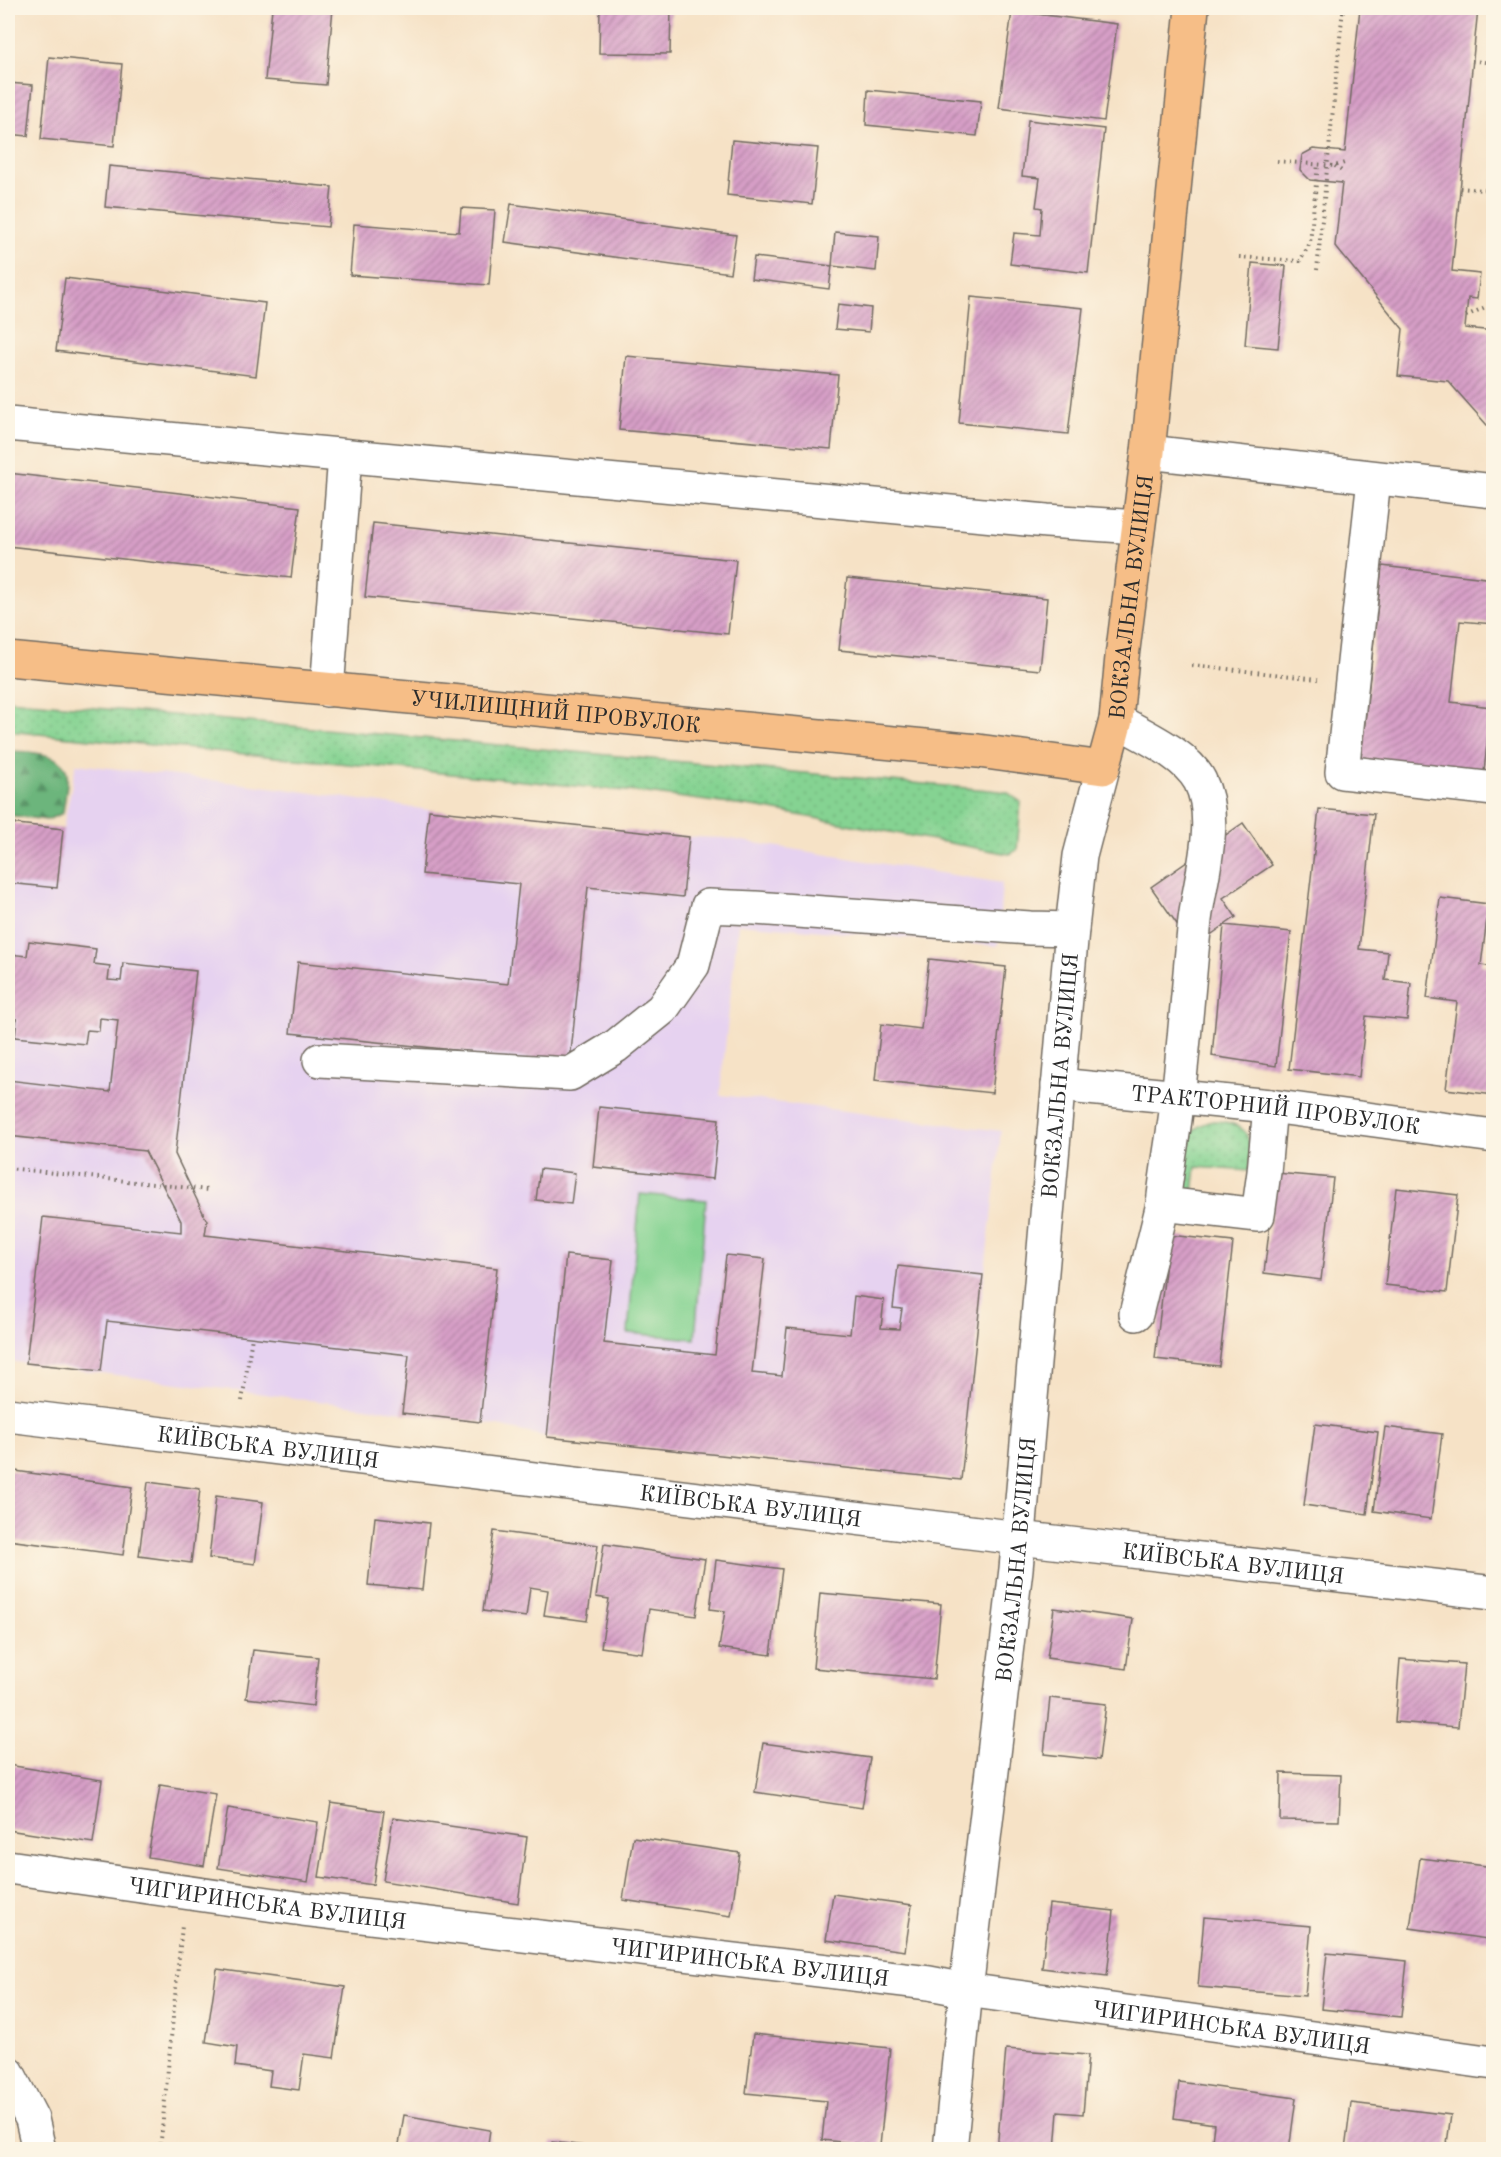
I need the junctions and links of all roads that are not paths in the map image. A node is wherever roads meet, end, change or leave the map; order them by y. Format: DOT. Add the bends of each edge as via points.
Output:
graph roads {
  1 [pos="1192,8"];
  2 [pos="8,424"];
  3 [pos="1148,452"];
  4 [pos="345,456"];
  5 [pos="1374,479"];
  6 [pos="1494,491"];
  7 [pos="1138,527"];
  8 [pos="8,659"];
  9 [pos="327,690"];
  10 [pos="1116,720"];
  11 [pos="1104,768"];
  12 [pos="1494,789"];
  13 [pos="1072,929"];
  14 [pos="320,1060"];
  15 [pos="1058,1085"];
  16 [pos="1178,1096"];
  17 [pos="1270,1106"];
  18 [pos="1494,1136"];
  19 [pos="1162,1204"];
  20 [pos="1136,1314"];
  21 [pos="8,1415"];
  22 [pos="1019,1538"];
  23 [pos="1494,1593"];
  24 [pos="8,1867"];
  25 [pos="966,1990"];
  26 [pos="1494,2063"];
  27 [pos="8,2073"];
  28 [pos="39,2150"];
  29 [pos="950,2150"];
  1 -- 3 [label="main road, ВОКЗАЛЬНА ВУЛИЦЯ"];
  2 -- 4 [label="street"];
  3 -- 5 [label="street"];
  3 -- 7 [label="main road, ВОКЗАЛЬНА ВУЛИЦЯ"];
  4 -- 7 [label="street"];
  4 -- 9 [label="street"];
  5 -- 6 [label="street"];
  5 -- 12 [label="street" via="1342,772"];
  7 -- 10 [label="main road, ВОКЗАЛЬНА ВУЛИЦЯ"];
  8 -- 9 [label="main road, УЧИЛИЩНИЙ ПРОВУЛОК"];
  9 -- 11 [label="main road, УЧИЛИЩНИЙ ПРОВУЛОК" via="978,751"];
  10 -- 11 [label="main road, ВОКЗАЛЬНА ВУЛИЦЯ"];
  10 -- 16 [label="street" via="1191,768 1200,781 1208,809"];
  11 -- 13 [label="street, ВОКЗАЛЬНА ВУЛИЦЯ" via="1080,856"];
  13 -- 14 [label="street" via="708,906 693,964 662,1009 616,1046 570,1074"];
  13 -- 15 [label="street, ВОКЗАЛЬНА ВУЛИЦЯ"];
  15 -- 16 [label="street, ТРАКТОРНИЙ ПРОВУЛОК"];
  15 -- 22 [label="street, ВОКЗАЛЬНА ВУЛИЦЯ"];
  16 -- 17 [label="street, ТРАКТОРНИЙ ПРОВУЛОК"];
  16 -- 19 [label="street"];
  17 -- 18 [label="street, ТРАКТОРНИЙ ПРОВУЛОК"];
  17 -- 19 [label="street" via="1258,1215"];
  19 -- 20 [label="street"];
  21 -- 22 [label="street, КИЇВСЬКА ВУЛИЦЯ"];
  22 -- 23 [label="street, КИЇВСЬКА ВУЛИЦЯ"];
  22 -- 25 [label="street, ВОКЗАЛЬНА ВУЛИЦЯ"];
  24 -- 25 [label="street, ЧИГИРИНСЬКА ВУЛИЦЯ" via="303,1909"];
  25 -- 26 [label="street, ЧИГИРИНСЬКА ВУЛИЦЯ"];
  25 -- 29 [label="street, ВОКЗАЛЬНА ВУЛИЦЯ"];
  27 -- 28 [label="street" via="32,2119"];
}
